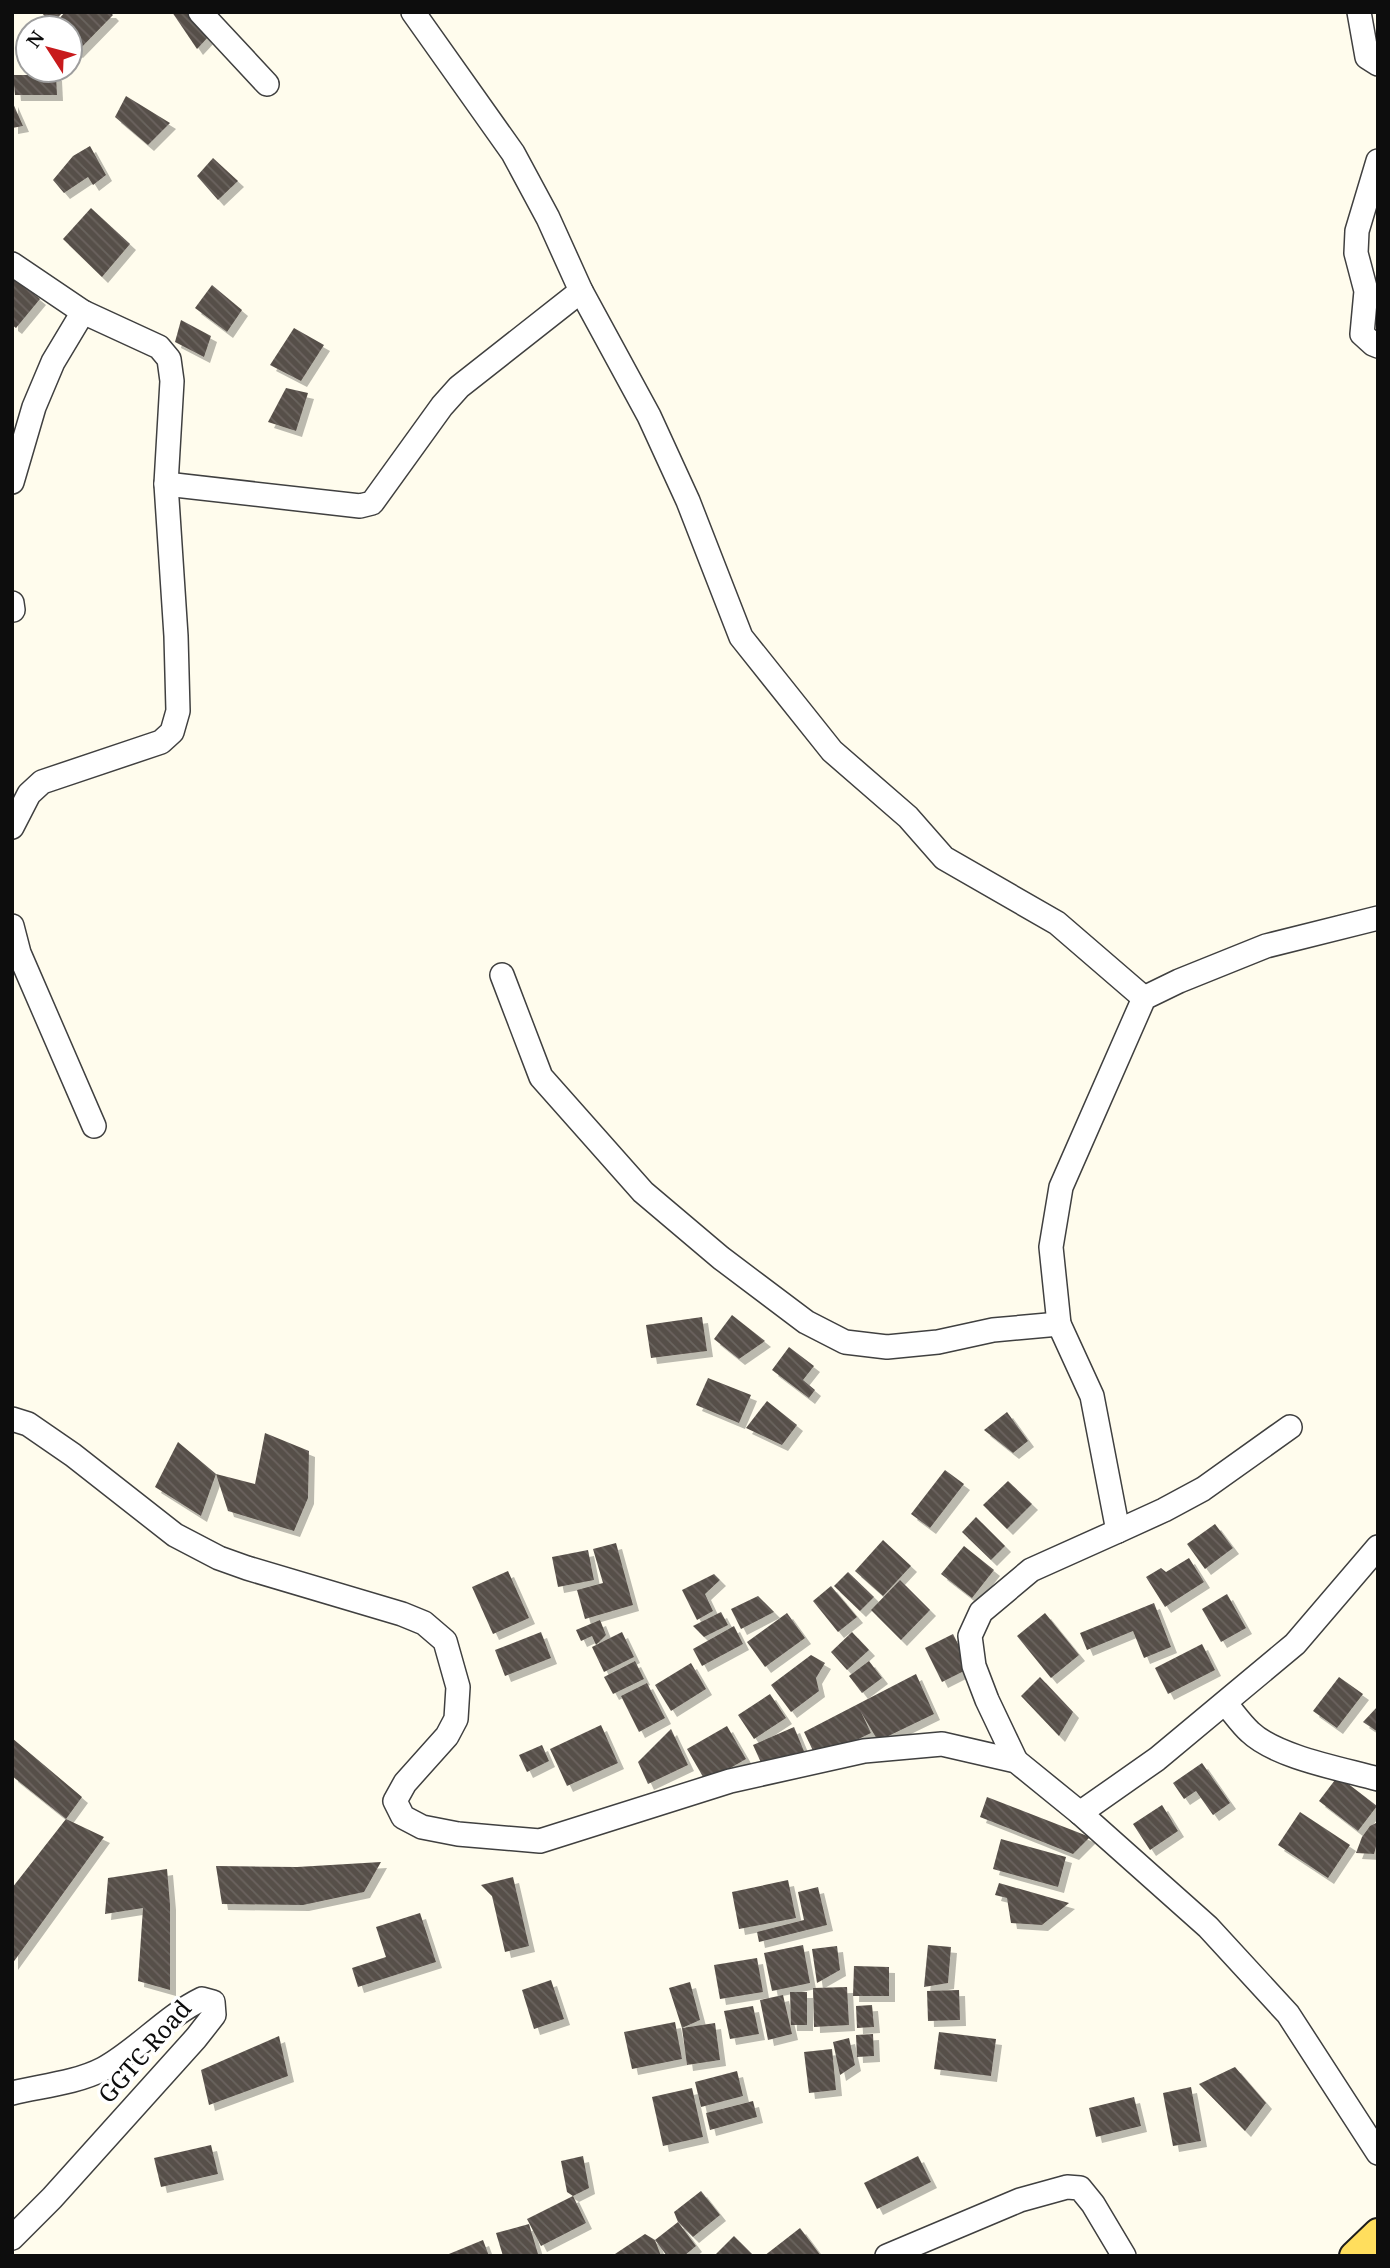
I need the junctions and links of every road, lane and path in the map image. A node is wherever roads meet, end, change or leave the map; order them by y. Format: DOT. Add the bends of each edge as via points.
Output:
graph roads {
  1 [pos="200,12"];
  2 [pos="413,12"];
  3 [pos="1359,12"];
  4 [pos="1378,64"];
  5 [pos="267,84"];
  6 [pos="1378,160"];
  7 [pos="12,264"];
  8 [pos="580,291"];
  9 [pos="83,312"];
  10 [pos="1378,346"];
  11 [pos="12,482"];
  12 [pos="166,484"];
  13 [pos="12,603"];
  14 [pos="13,610"];
  15 [pos="12,827"];
  16 [pos="1378,918"];
  17 [pos="12,926"];
  18 [pos="502,975"];
  19 [pos="1144,998"];
  20 [pos="94,1126"];
  21 [pos="1059,1324"];
  22 [pos="12,1419"];
  23 [pos="1290,1427"];
  24 [pos="1118,1531"];
  25 [pos="1378,1547"];
  26 [pos="1225,1703"];
  27 [pos="1016,1761"];
  28 [pos="1378,1779"];
  29 [pos="1080,1812"];
  30 [pos="12,2093"];
  31 [pos="1378,2153"];
  32 [pos="1378,2233"];
  33 [pos="12,2238"];
  34 [pos="887,2256"];
  35 [pos="1124,2256"];
  36 [pos="1354,2256"];
  1 -- 5 [label="street"];
  2 -- 8 [label="street" via="513,153"];
  3 -- 4 [label="street" via="1367,57"];
  6 -- 10 [label="street" via="1357,231 1356,253 1366,291 1362,334"];
  7 -- 9 [label="street"];
  8 -- 12 [label="street" via="460,387 372,503 360,506"];
  8 -- 19 [label="street" via="649,416 741,638 832,751 908,817 944,858 1057,922"];
  9 -- 11 [label="street" via="53,362 34,407"];
  9 -- 12 [label="street" via="159,347 169,359 172,380"];
  12 -- 15 [label="street" via="176,636 177,711 172,732 161,742 42,782 29,794"];
  13 -- 14 [label="street"];
  16 -- 19 [label="street" via="1266,946"];
  17 -- 20 [label="street" via="19,953"];
  18 -- 21 [label="street" via="541,1077 643,1192 806,1322 845,1342 887,1347"];
  19 -- 21 [label="street" via="1061,1187 1051,1247"];
  21 -- 24 [label="street" via="1092,1396"];
  22 -- 27 [label="street" via="28,1424 73,1455 175,1535 219,1558 402,1614 425,1623 445,1641 458,1687 456,1719 395,1801 403,1817 422,1827 540,1841 730,1781 864,1751 942,1744"];
  23 -- 24 [label="street" via="1203,1489"];
  24 -- 27 [label="street" via="1031,1570 981,1612 970,1636 974,1667 986,1700"];
  25 -- 26 [label="street" via="1295,1644"];
  26 -- 28 [label="street" via="1251,1734 1276,1749"];
  26 -- 29 [label="street" via="1157,1759"];
  27 -- 29 [label="street"];
  29 -- 31 [label="street" via="1208,1927 1288,2014"];
  30 -- 33 [label="street, GGTC Road" via="84,2077 184,2008 202,1999 213,2002 214,2015 196,2038"];
  32 -- 36 [label="main road"];
  34 -- 35 [label="street" via="1020,2200 1067,2187 1080,2188"];
}
